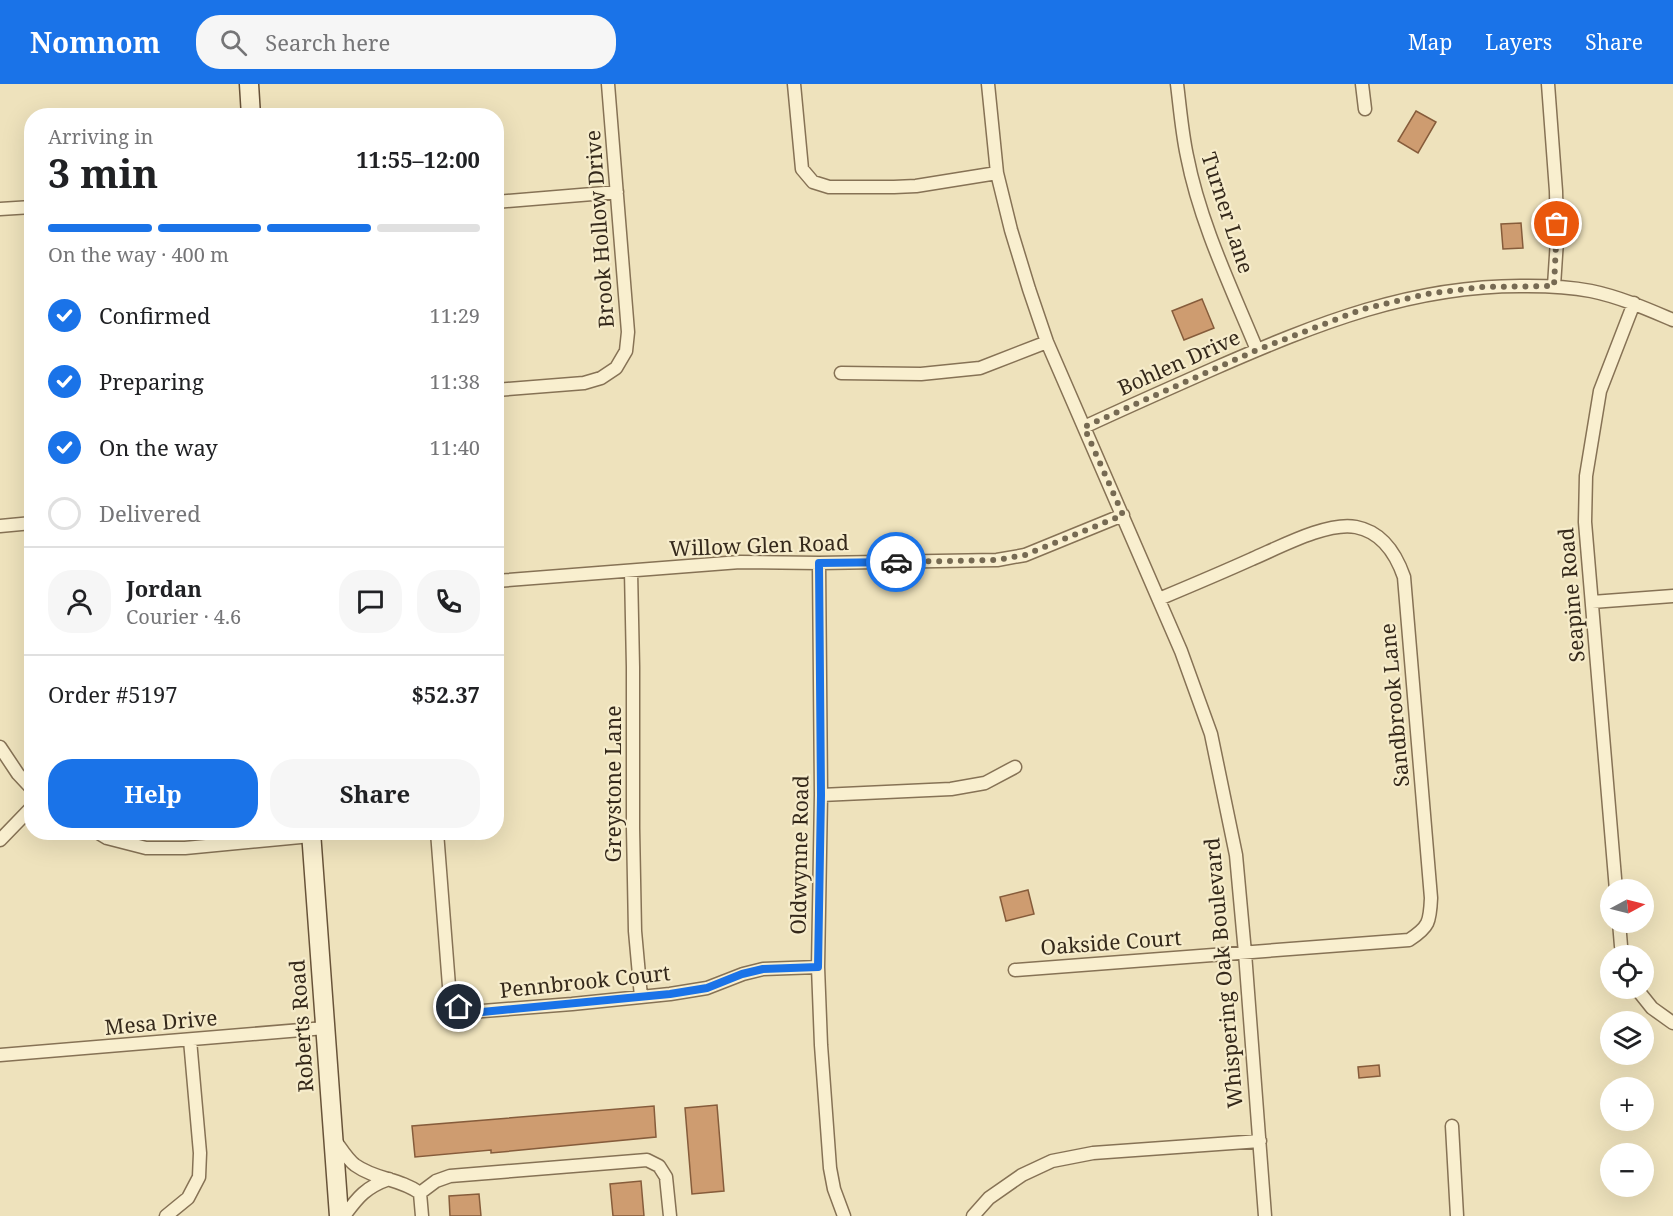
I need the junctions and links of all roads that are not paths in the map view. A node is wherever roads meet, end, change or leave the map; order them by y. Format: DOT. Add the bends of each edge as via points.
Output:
graph roads {
  1 [pos="249,84"];
  2 [pos="608,84"];
  3 [pos="794,84"];
  4 [pos="988,84"];
  5 [pos="1177,84"];
  6 [pos="1362,84"];
  7 [pos="1548,84"];
  8 [pos="250,108"];
  9 [pos="1365,109"];
  10 [pos="997,173"];
  11 [pos="617,192"];
  12 [pos="504,201"];
  13 [pos="24,208"];
  14 [pos="0,209"];
  15 [pos="1554,286"];
  16 [pos="1634,303"];
  17 [pos="1673,320"];
  18 [pos="1047,342"];
  19 [pos="1257,350"];
  20 [pos="841,373"];
  21 [pos="504,389"];
  22 [pos="1084,427"];
  23 [pos="1123,515"];
  24 [pos="24,524"];
  25 [pos="0,526"];
  26 [pos="819,563"];
  27 [pos="631,571"];
  28 [pos="504,580"];
  29 [pos="1673,596"];
  30 [pos="1159,599"];
  31 [pos="1592,602"];
  32 [pos="0,747"];
  33 [pos="1015,767"];
  34 [pos="24,780"];
  35 [pos="821,795"];
  36 [pos="24,815"];
  37 [pos="0,840"];
  38 [pos="115,840"];
  39 [pos="257,840"];
  40 [pos="311,840"];
  41 [pos="438,840"];
  42 [pos="1616,879"];
  43 [pos="1245,953"];
  44 [pos="818,967"];
  45 [pos="1015,970"];
  46 [pos="641,997"];
  47 [pos="1645,999"];
  48 [pos="1673,1023"];
  49 [pos="325,1028"];
  50 [pos="190,1040"];
  51 [pos="0,1055"];
  52 [pos="1452,1126"];
  53 [pos="334,1138"];
  54 [pos="1260,1141"];
  55 [pos="389,1179"];
  56 [pos="420,1193"];
  57 [pos="166,1216"];
  58 [pos="339,1216"];
  59 [pos="344,1216"];
  60 [pos="422,1216"];
  61 [pos="670,1216"];
  62 [pos="844,1216"];
  63 [pos="973,1216"];
  64 [pos="1265,1216"];
  65 [pos="1457,1216"];
  1 -- 8 [label="main road"];
  2 -- 11 [label="street, Brook Hollow Drive"];
  3 -- 10 [label="street" via="802,169 813,182 829,188 916,186"];
  4 -- 10 [label="street, Whispering Oak Boulevard"];
  5 -- 19 [label="street, Turner Lane" via="1186,156 1200,207"];
  6 -- 9 [label="street"];
  7 -- 15 [label="street" via="1556,191"];
  10 -- 18 [label="street, Whispering Oak Boulevard"];
  11 -- 12 [label="street"];
  11 -- 21 [label="street, Brook Hollow Drive" via="628,332 626,351 616,368 601,378"];
  13 -- 14 [label="street"];
  15 -- 16 [label="street, Bohlen Drive" via="1593,291"];
  15 -- 19 [label="street, Bohlen Drive" via="1482,287 1426,294 1363,309"];
  16 -- 17 [label="street, Bohlen Drive"];
  16 -- 31 [label="street, Seapine Road" via="1600,391 1586,476 1585,522"];
  18 -- 20 [label="street" via="980,368 921,374"];
  18 -- 22 [label="street, Whispering Oak Boulevard"];
  19 -- 22 [label="street, Bohlen Drive"];
  22 -- 23 [label="street, Whispering Oak Boulevard"];
  23 -- 26 [label="street, Willow Glen Road" via="1025,555 997,560"];
  23 -- 30 [label="street, Whispering Oak Boulevard"];
  24 -- 25 [label="street"];
  26 -- 27 [label="street, Willow Glen Road" via="740,562"];
  26 -- 35 [label="street, Oldwynne Road"];
  27 -- 28 [label="street, Willow Glen Road"];
  27 -- 46 [label="street, Greystone Lane" via="635,919"];
  29 -- 31 [label="street"];
  30 -- 43 [label="street, Whispering Oak Boulevard" via="1211,734 1236,855"];
  30 -- 43 [label="street, Sandbrook Lane" via="1313,533 1341,526 1357,527 1381,539 1392,550 1404,577 1431,917 1422,931 1409,940"];
  31 -- 42 [label="street, Seapine Road"];
  32 -- 34 [label="street"];
  33 -- 35 [label="street" via="985,783 951,789"];
  35 -- 44 [label="street, Oldwynne Road"];
  36 -- 37 [label="street"];
  38 -- 39 [label="street" via="146,848"];
  40 -- 49 [label="main road, Roberts Road"];
  41 -- 46 [label="street, Pennbrook Court" via="449,986 459,1007 482,1012"];
  43 -- 45 [label="street, Oakside Court"];
  43 -- 54 [label="street, Whispering Oak Boulevard"];
  44 -- 46 [label="street, Pennbrook Court" via="763,969 707,988"];
  44 -- 62 [label="street, Oldwynne Road" via="830,1168"];
  47 -- 48 [label="street"];
  49 -- 50 [label="street, Mesa Drive"];
  49 -- 53 [label="main road, Roberts Road"];
  50 -- 51 [label="street, Mesa Drive"];
  50 -- 57 [label="street" via="199,1177 188,1198"];
  52 -- 65 [label="street"];
  53 -- 55 [label="street" via="352,1163"];
  53 -- 58 [label="main road, Roberts Road"];
  54 -- 63 [label="street" via="1092,1153 1053,1161 1022,1175 989,1198"];
  54 -- 64 [label="street, Whispering Oak Boulevard"];
  55 -- 56 [label="street"];
  55 -- 59 [label="street" via="367,1189"];
  56 -- 60 [label="street"];
  56 -- 61 [label="street" via="450,1176 647,1160 659,1166 666,1177"];
}
